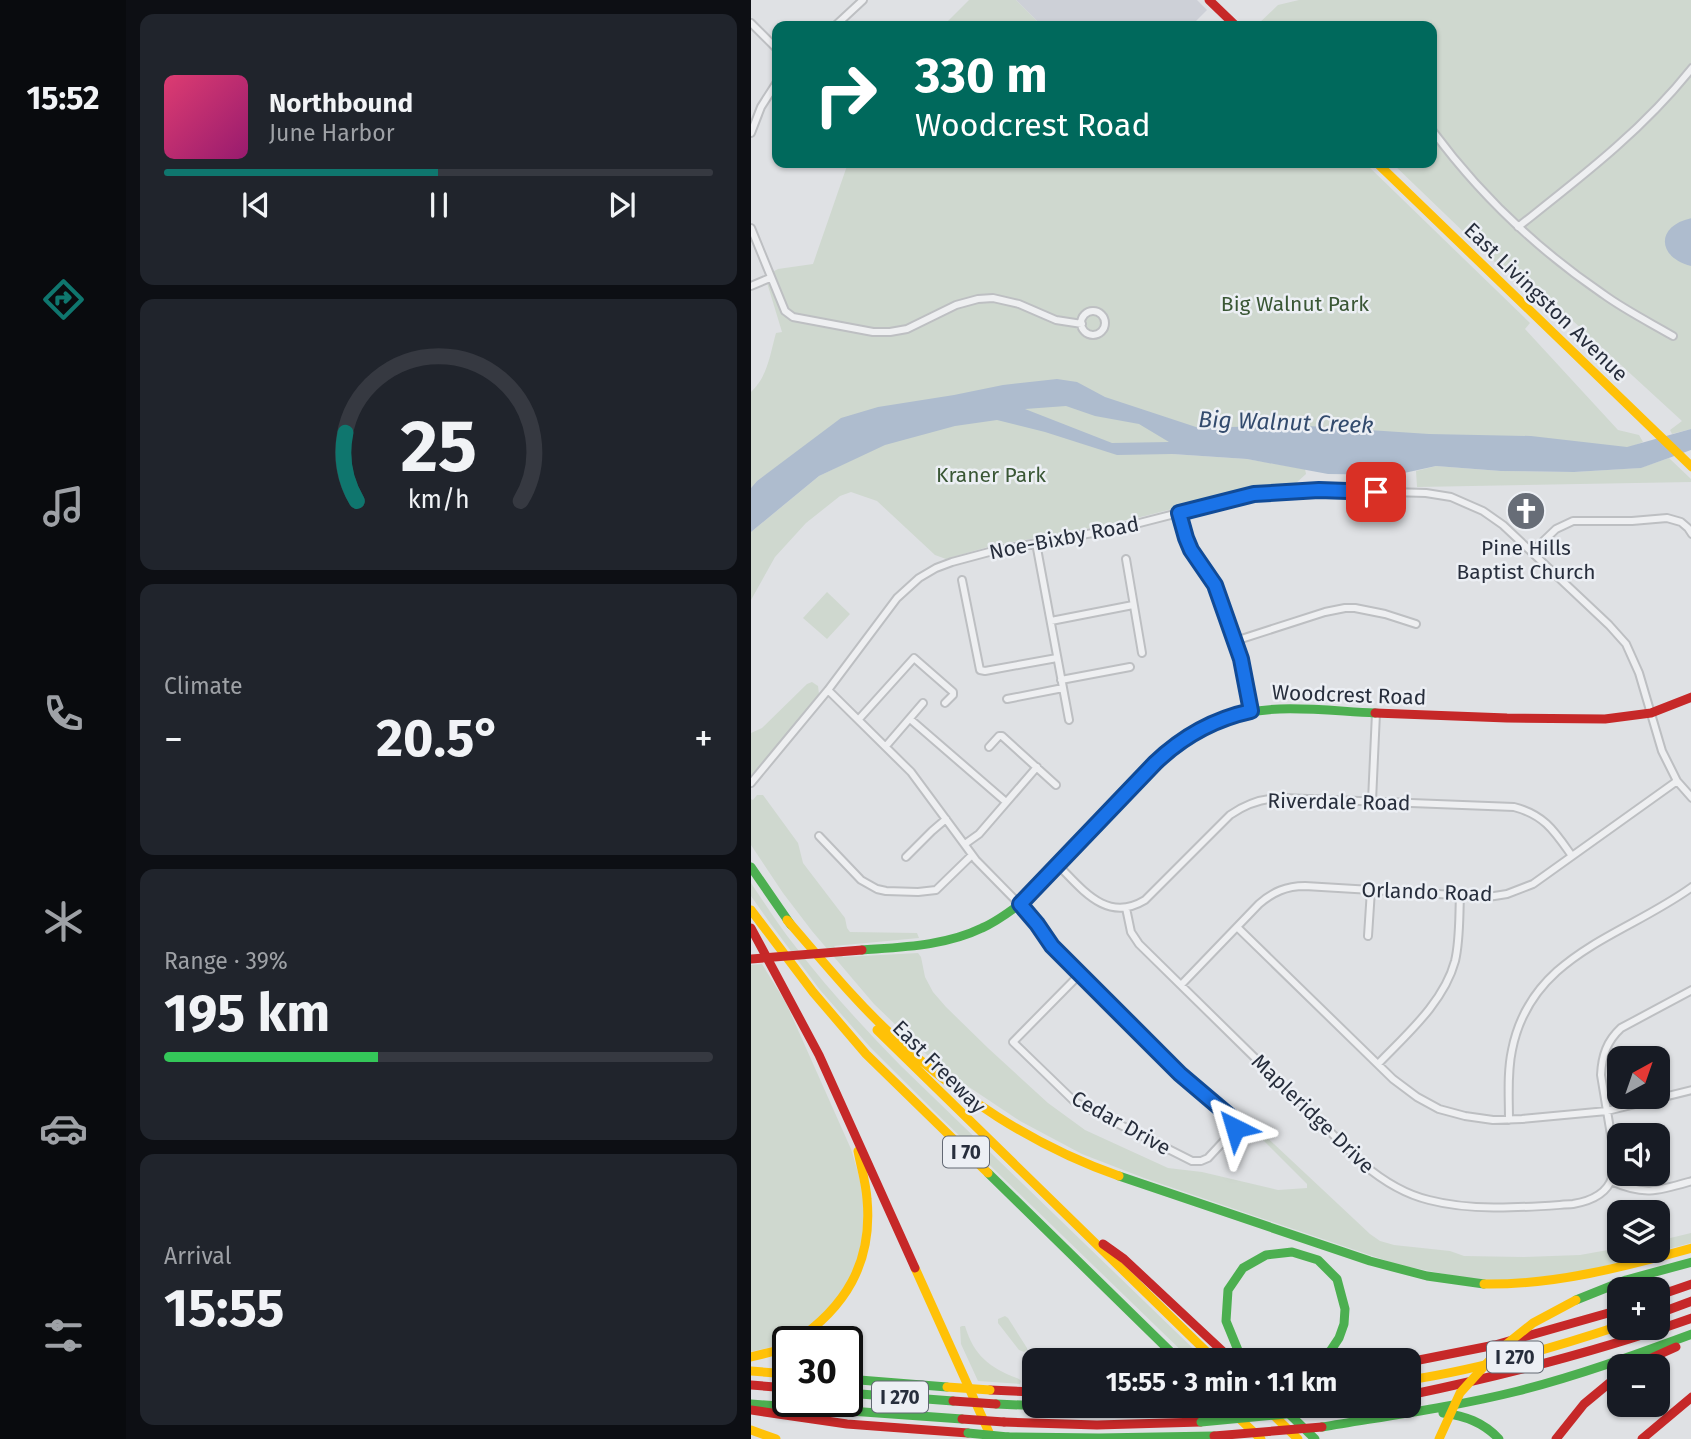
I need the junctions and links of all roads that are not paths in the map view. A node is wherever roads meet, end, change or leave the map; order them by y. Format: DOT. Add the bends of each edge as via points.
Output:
graph roads {
  1 [pos="863,0"];
  2 [pos="1209,0"];
  3 [pos="840,21"];
  4 [pos="1231,21"];
  5 [pos="751,23"];
  6 [pos="772,44"];
  7 [pos="1691,68"];
  8 [pos="772,90"];
  9 [pos="751,132"];
  10 [pos="1437,136"];
  11 [pos="1382,168"];
  12 [pos="1518,227"];
  13 [pos="751,228"];
  14 [pos="770,278"];
  15 [pos="751,286"];
  16 [pos="1082,324"];
  17 [pos="1673,336"];
  18 [pos="1691,467"];
  19 [pos="1179,513"];
  20 [pos="1691,534"];
  21 [pos="1036,543"];
  22 [pos="1532,552"];
  23 [pos="1126,559"];
  24 [pos="962,580"];
  25 [pos="1133,605"];
  26 [pos="1050,621"];
  27 [pos="1416,624"];
  28 [pos="1235,641"];
  29 [pos="1142,653"];
  30 [pos="1057,658"];
  31 [pos="1130,667"];
  32 [pos="1061,680"];
  33 [pos="1063,688"];
  34 [pos="828,690"];
  35 [pos="1691,697"];
  36 [pos="1007,699"];
  37 [pos="923,703"];
  38 [pos="945,703"];
  39 [pos="1251,711"];
  40 [pos="1376,713"];
  41 [pos="1651,713"];
  42 [pos="859,719"];
  43 [pos="910,719"];
  44 [pos="1069,720"];
  45 [pos="886,746"];
  46 [pos="989,747"];
  47 [pos="1037,767"];
  48 [pos="1677,781"];
  49 [pos="751,783"];
  50 [pos="1055,785"];
  51 [pos="1691,797"];
  52 [pos="1372,801"];
  53 [pos="1007,802"];
  54 [pos="946,819"];
  55 [pos="819,836"];
  56 [pos="965,844"];
  57 [pos="972,855"];
  58 [pos="1572,856"];
  59 [pos="906,857"];
  60 [pos="1058,865"];
  61 [pos="751,867"];
  62 [pos="1691,887"];
  63 [pos="1371,890"];
  64 [pos="1460,896"];
  65 [pos="1020,904"];
  66 [pos="1126,908"];
  67 [pos="751,911"];
  68 [pos="787,920"];
  69 [pos="1237,927"];
  70 [pos="751,928"];
  71 [pos="1368,936"];
  72 [pos="751,959"];
  73 [pos="1080,974"];
  74 [pos="1181,985"];
  75 [pos="1691,990"];
  76 [pos="1377,1063"];
  77 [pos="1691,1090"];
  78 [pos="1607,1111"];
  79 [pos="1509,1120"];
  80 [pos="1609,1123"];
  81 [pos="856,1138"];
  82 [pos="1691,1181"];
  83 [pos="1607,1185"];
  84 [pos="1624,1186"];
  85 [pos="1075,1224"];
  86 [pos="1691,1248"];
  87 [pos="1691,1262"];
  88 [pos="1691,1284"];
  89 [pos="1670,1291"];
  90 [pos="1691,1301"];
  91 [pos="1670,1309"];
  92 [pos="1607,1313"];
  93 [pos="1691,1318"];
  94 [pos="818,1326"];
  95 [pos="1607,1330"];
  96 [pos="1691,1334"];
  97 [pos="1691,1340"];
  98 [pos="1167,1348"];
  99 [pos="1203,1348"];
  100 [pos="1219,1348"];
  101 [pos="1235,1348"];
  102 [pos="1332,1348"];
  103 [pos="772,1352"];
  104 [pos="1660,1354"];
  105 [pos="751,1357"];
  106 [pos="1421,1360"];
  107 [pos="751,1371"];
  108 [pos="772,1373"];
  109 [pos="1421,1378"];
  110 [pos="863,1380"];
  111 [pos="1607,1384"];
  112 [pos="751,1385"];
  113 [pos="772,1387"];
  114 [pos="1022,1391"];
  115 [pos="1421,1393"];
  116 [pos="863,1394"];
  117 [pos="1691,1396"];
  118 [pos="751,1404"];
  119 [pos="1022,1405"];
  120 [pos="751,1410"];
  121 [pos="1421,1410"];
  122 [pos="1421,1412"];
  123 [pos="1239,1418"];
  124 [pos="1243,1418"];
  125 [pos="1276,1418"];
  126 [pos="1293,1418"];
  127 [pos="1375,1418"];
  128 [pos="751,1430"];
  129 [pos="1008,1437"];
  130 [pos="775,1439"];
  131 [pos="992,1439"];
  132 [pos="1025,1439"];
  133 [pos="1261,1439"];
  134 [pos="1298,1439"];
  135 [pos="1315,1439"];
  136 [pos="1439,1439"];
  137 [pos="1499,1439"];
  138 [pos="1556,1439"];
  139 [pos="1642,1439"];
  1 -- 3 [label="street"];
  2 -- 4 [label="main road"];
  5 -- 6 [label="street"];
  7 -- 12 [label="street" via="1623,142"];
  8 -- 9 [label="street"];
  10 -- 12 [label="street"];
  11 -- 18 [label="main road, East Livingston Avenue"];
  12 -- 17 [label="street" via="1604,295"];
  13 -- 14 [label="street"];
  14 -- 15 [label="street"];
  14 -- 16 [label="street" via="792,317 873,332 907,328 956,304 993,298"];
  19 -- 21 [label="street, Noe-Bixby Road"];
  19 -- 22 [label="street, Noe-Bixby Road" via="1254,494 1319,490 1426,493 1473,505"];
  19 -- 28 [label="street" via="1191,550 1215,585"];
  20 -- 22 [label="street" via="1681,522 1667,518 1573,521 1556,529"];
  21 -- 26 [label="street"];
  21 -- 34 [label="street, Noe-Bixby Road" via="952,562 919,578 893,603"];
  22 -- 41 [label="street, Noe-Bixby Road" via="1618,633 1639,673"];
  23 -- 25 [label="street"];
  24 -- 30 [label="street" via="980,670"];
  25 -- 26 [label="street"];
  25 -- 29 [label="street"];
  26 -- 30 [label="street"];
  27 -- 28 [label="street" via="1345,608"];
  28 -- 39 [label="street"];
  30 -- 32 [label="street"];
  31 -- 32 [label="street"];
  32 -- 33 [label="street"];
  33 -- 36 [label="street"];
  33 -- 44 [label="street"];
  34 -- 42 [label="street, Cedar Drive"];
  34 -- 49 [label="street, Noe-Bixby Road"];
  35 -- 41 [label="main road, Woodcrest Road"];
  37 -- 43 [label="street"];
  38 -- 42 [label="street" via="953,692 914,658"];
  39 -- 40 [label="main road, Woodcrest Road"];
  39 -- 60 [label="main road, Woodcrest Road" via="1208,725 1172,748"];
  40 -- 41 [label="main road, Woodcrest Road" via="1592,719"];
  40 -- 52 [label="street"];
  41 -- 48 [label="street, Noe-Bixby Road"];
  42 -- 45 [label="street, Cedar Drive"];
  43 -- 45 [label="street"];
  43 -- 53 [label="street"];
  45 -- 54 [label="street, Cedar Drive"];
  46 -- 47 [label="street" via="1002,736"];
  47 -- 50 [label="street"];
  47 -- 53 [label="street"];
  48 -- 51 [label="street, Noe-Bixby Road"];
  48 -- 58 [label="street, Orlando Road"];
  52 -- 58 [label="street, Riverdale Road" via="1523,810 1550,826"];
  52 -- 66 [label="street, Riverdale Road" via="1273,798 1249,804 1221,823 1145,900"];
  53 -- 56 [label="street"];
  54 -- 56 [label="street, Cedar Drive"];
  54 -- 59 [label="street"];
  55 -- 57 [label="street" via="861,880 886,891 936,890"];
  56 -- 57 [label="street, Cedar Drive"];
  57 -- 65 [label="street, Cedar Drive"];
  58 -- 64 [label="street, Orlando Road" via="1516,891"];
  60 -- 65 [label="main road, Woodcrest Road"];
  60 -- 66 [label="street" via="1098,902"];
  61 -- 68 [label="main road, East Freeway / I 70"];
  62 -- 79 [label="street" via="1571,959 1537,993 1523,1016 1511,1052"];
  63 -- 64 [label="street, Orlando Road"];
  63 -- 69 [label="street, Orlando Road" via="1287,887 1264,899"];
  63 -- 71 [label="street"];
  64 -- 76 [label="street" via="1457,952 1449,975 1425,1013"];
  65 -- 72 [label="main road, Woodcrest Road, bridge" via="960,938 922,946"];
  65 -- 73 [label="street, Cedar Drive"];
  66 -- 74 [label="street, Mapleridge Drive" via="1134,938"];
  67 -- 98 [label="main road, East Freeway / I 70" via="866,1054"];
  68 -- 85 [label="main road, East Freeway / I 70" via="859,1011"];
  68 -- 86 [label="main road" via="890,1033 958,1089 1037,1140 1105,1171 1368,1261 1436,1278 1514,1284 1566,1279"];
  69 -- 74 [label="street, Orlando Road"];
  69 -- 76 [label="street"];
  70 -- 81 [label="main road" via="805,1027"];
  73 -- 73 [label="street, Cedar Drive" via="1180,1074 1233,1119 1234,1130 1208,1158 1192,1161 1075,1102 1013,1042"];
  74 -- 83 [label="street, Mapleridge Drive" via="1363,1164 1413,1195 1470,1207 1573,1204 1595,1197"];
  75 -- 78 [label="street" via="1621,1028 1610,1040 1601,1064"];
  76 -- 79 [label="street" via="1407,1090 1439,1109"];
  77 -- 78 [label="street"];
  78 -- 79 [label="street"];
  78 -- 80 [label="street"];
  81 -- 94 [label="main road" via="868,1234 850,1289"];
  81 -- 131 [label="main road"];
  82 -- 84 [label="street" via="1644,1192"];
  85 -- 99 [label="main road, East Freeway / I 70"];
  85 -- 100 [label="main road" via="1124,1259"];
  87 -- 136 [label="main road, bridge" via="1626,1280 1533,1323 1498,1351 1460,1393"];
  88 -- 89 [label="main road"];
  90 -- 91 [label="main road"];
  92 -- 106 [label="main road" via="1495,1345"];
  93 -- 115 [label="main road, I 270" via="1562,1359"];
  95 -- 109 [label="main road, I 270" via="1556,1347"];
  96 -- 121 [label="main road" via="1543,1384"];
  97 -- 104 [label="main road"];
  101 -- 102 [label="main road" via="1225,1312 1228,1292 1249,1263 1283,1251 1306,1255 1323,1265 1343,1294 1343,1330"];
  103 -- 105 [label="main road"];
  107 -- 108 [label="main road"];
  110 -- 114 [label="main road, bridge"];
  111 -- 138 [label="main road" via="1573,1415"];
  112 -- 113 [label="main road"];
  116 -- 119 [label="main road, I 270, bridge"];
  117 -- 139 [label="main road"];
  118 -- 124 [label="main road, I 270, bridge" via="1097,1425"];
  120 -- 129 [label="main road, bridge" via="847,1424"];
  122 -- 137 [label="main road" via="1466,1416"];
  123 -- 133 [label="main road"];
  125 -- 134 [label="main road"];
  126 -- 135 [label="main road"];
  127 -- 129 [label="main road, bridge" via="1214,1436"];
  128 -- 130 [label="main road"];
  129 -- 132 [label="main road"];
}
